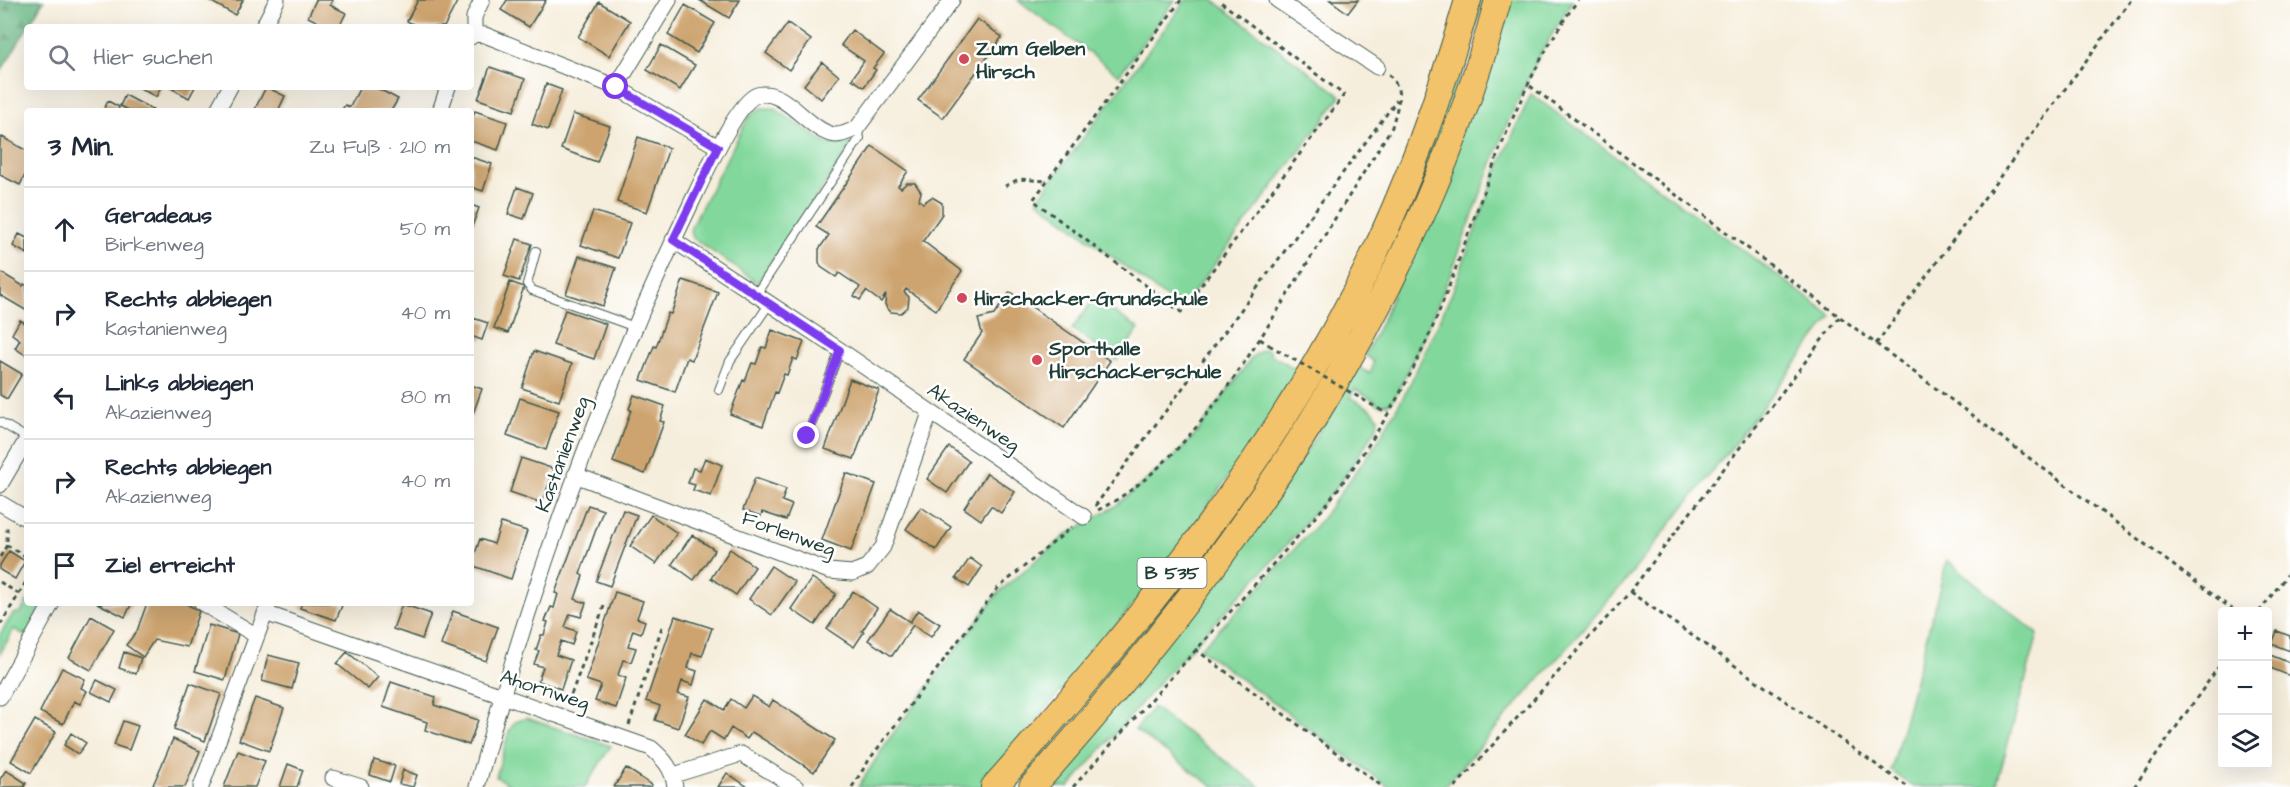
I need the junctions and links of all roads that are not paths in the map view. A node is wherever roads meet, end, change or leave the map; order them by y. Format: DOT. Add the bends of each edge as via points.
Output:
graph roads {
  1 [pos="277,0"];
  2 [pos="482,0"];
  3 [pos="669,0"];
  4 [pos="952,0"];
  5 [pos="1277,0"];
  6 [pos="1468,0"];
  7 [pos="1498,0"];
  8 [pos="265,24"];
  9 [pos="473,24"];
  10 [pos="474,35"];
  11 [pos="1377,67"];
  12 [pos="616,87"];
  13 [pos="228,90"];
  14 [pos="447,90"];
  15 [pos="219,108"];
  16 [pos="441,108"];
  17 [pos="857,128"];
  18 [pos="718,147"];
  19 [pos="673,240"];
  20 [pos="537,251"];
  21 [pos="756,294"];
  22 [pos="770,303"];
  23 [pos="635,327"];
  24 [pos="840,350"];
  25 [pos="719,390"];
  26 [pos="930,413"];
  27 [pos="0,422"];
  28 [pos="807,436"];
  29 [pos="24,437"];
  30 [pos="24,444"];
  31 [pos="575,476"];
  32 [pos="0,485"];
  33 [pos="4,505"];
  34 [pos="1086,516"];
  35 [pos="24,517"];
  36 [pos="50,606"];
  37 [pos="207,606"];
  38 [pos="267,608"];
  39 [pos="257,636"];
  40 [pos="501,696"];
  41 [pos="0,697"];
  42 [pos="333,778"];
  43 [pos="674,781"];
  44 [pos="201,787"];
  45 [pos="361,787"];
  46 [pos="477,787"];
  47 [pos="796,787"];
  48 [pos="994,787"];
  49 [pos="1032,787"];
  1 -- 8 [label="street"];
  2 -- 9 [label="street"];
  3 -- 12 [label="street"];
  4 -- 17 [label="street"];
  5 -- 11 [label="street"];
  6 -- 48 [label="highway, B 535" via="1439,96 1399,199 1356,290 1300,389 1200,536 1087,681"];
  7 -- 49 [label="highway, B 535" via="1431,198 1383,299 1342,373 1233,540 1169,624"];
  10 -- 12 [label="street" via="485,35"];
  12 -- 18 [label="street"];
  13 -- 15 [label="street"];
  14 -- 16 [label="street"];
  17 -- 18 [label="street, Kastanienweg" via="836,135 824,132 782,99 758,94 746,103"];
  17 -- 21 [label="lane" via="860,138"];
  18 -- 19 [label="street, Kastanienweg"];
  19 -- 21 [label="street, Akazienweg"];
  19 -- 23 [label="street, Kastanienweg"];
  20 -- 23 [label="lane" via="527,284 532,290"];
  21 -- 22 [label="street, Akazienweg"];
  22 -- 24 [label="street, Akazienweg"];
  22 -- 25 [label="lane" via="730,361"];
  23 -- 31 [label="street, Kastanienweg"];
  24 -- 26 [label="street, Akazienweg"];
  24 -- 28 [label="lane"];
  26 -- 31 [label="street, Forlenweg" via="883,547 867,567 852,573 829,571"];
  26 -- 34 [label="street, Akazienweg"];
  27 -- 29 [label="lane"];
  30 -- 32 [label="street"];
  31 -- 40 [label="street, Kastanienweg"];
  33 -- 35 [label="street"];
  36 -- 41 [label="street"];
  37 -- 39 [label="street"];
  38 -- 39 [label="street"];
  38 -- 40 [label="street, Ahornweg"];
  39 -- 44 [label="street"];
  40 -- 43 [label="street, Ahornweg" via="651,748 664,759"];
  40 -- 46 [label="street, Kastanienweg"];
  42 -- 45 [label="street"];
  43 -- 47 [label="street, Ahornweg" via="741,754"];
}
